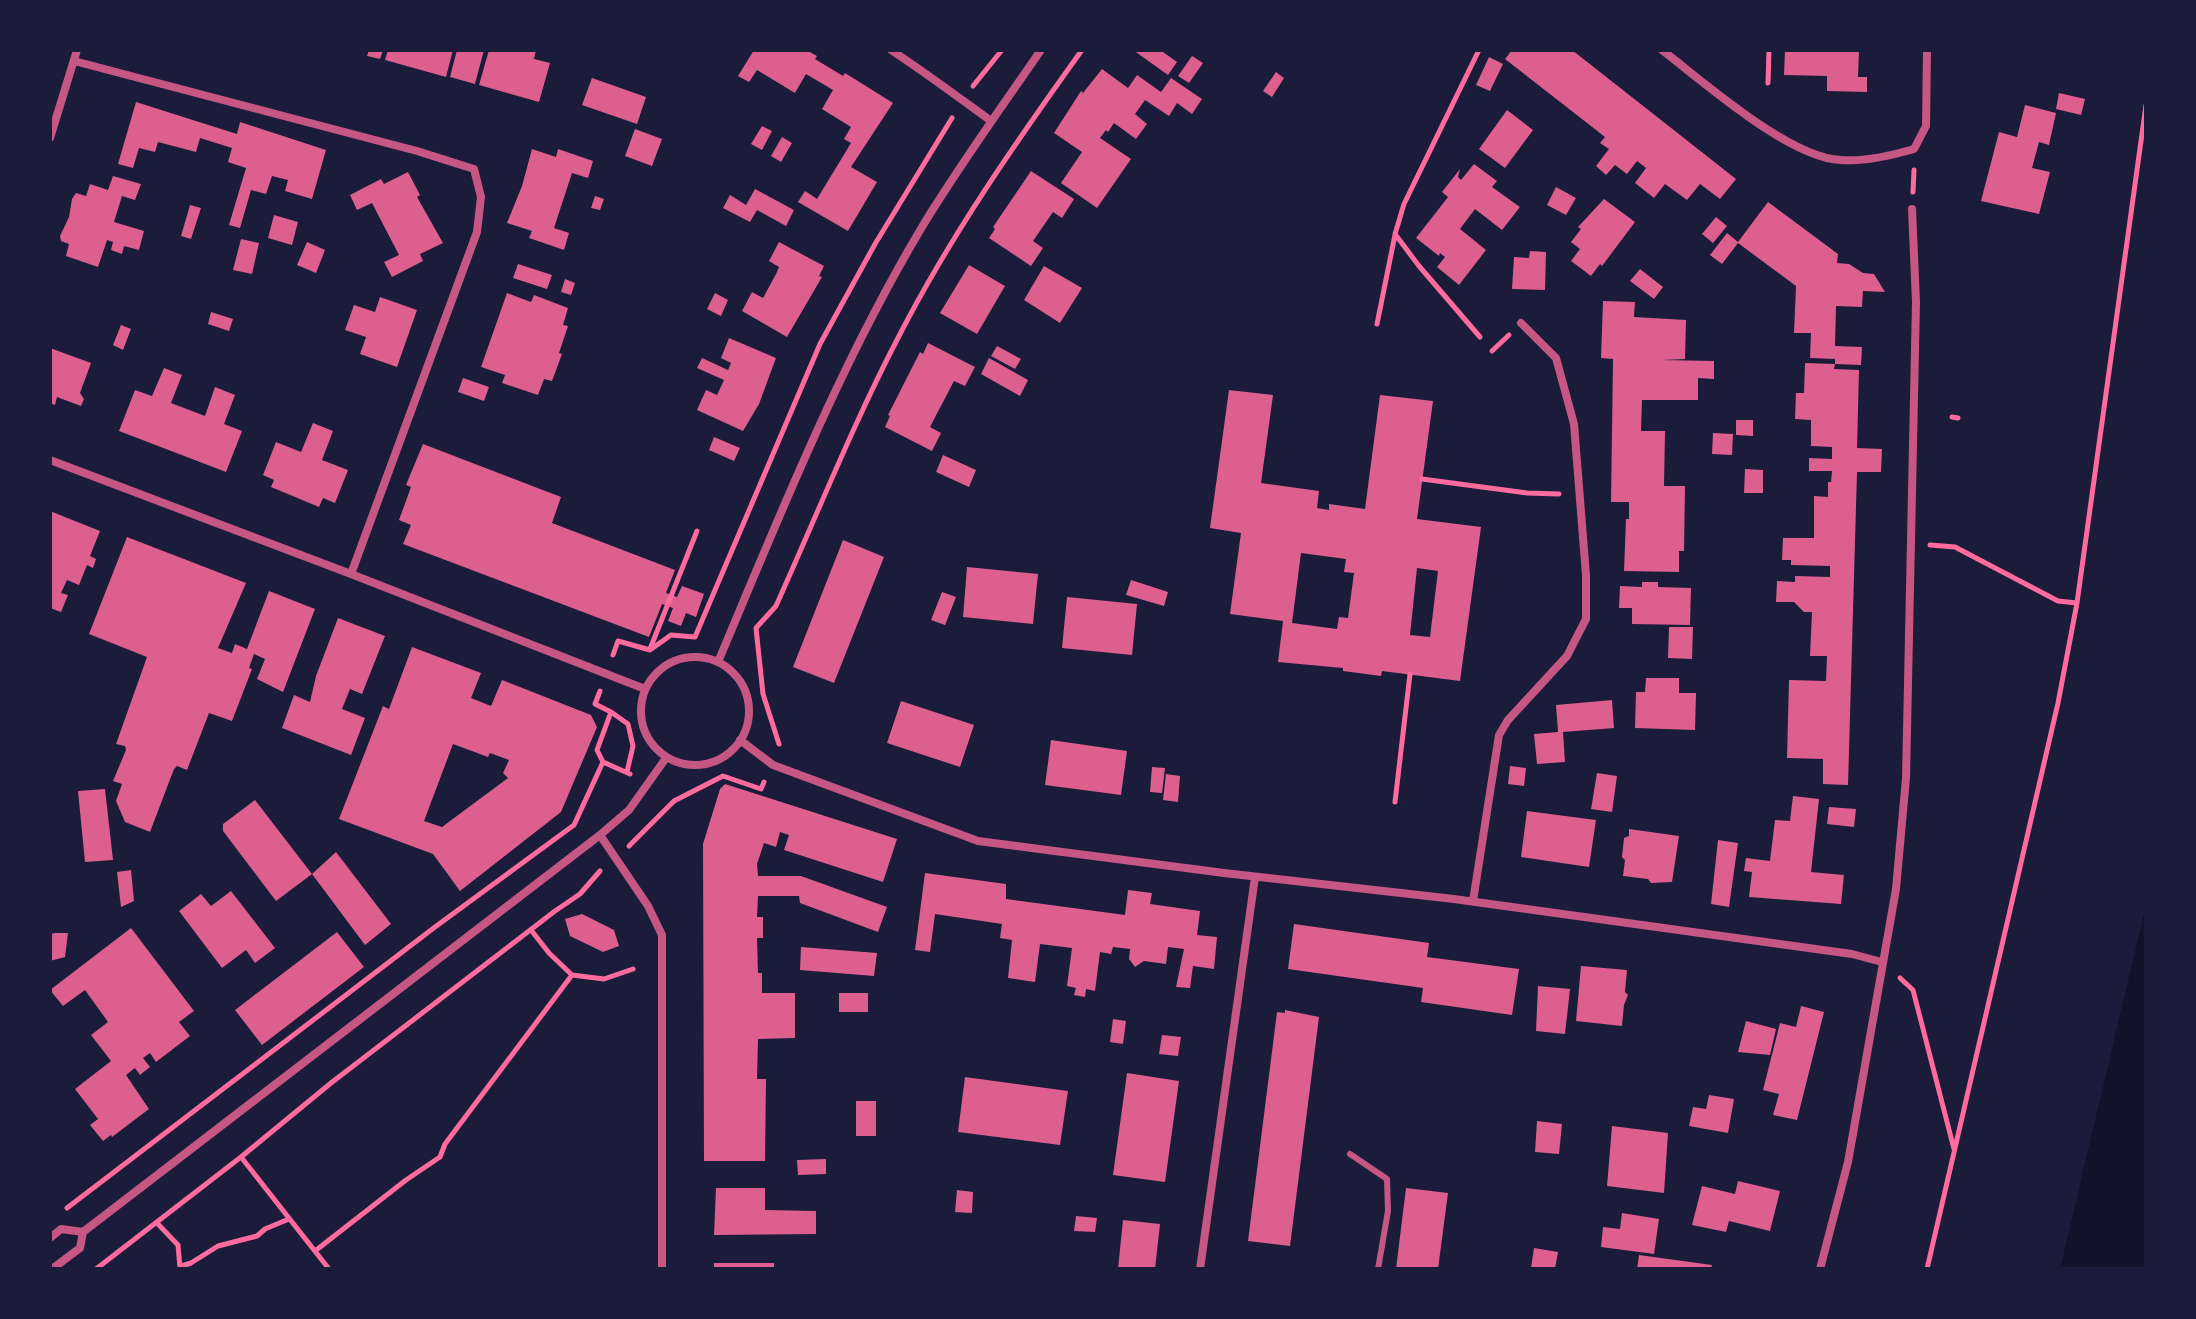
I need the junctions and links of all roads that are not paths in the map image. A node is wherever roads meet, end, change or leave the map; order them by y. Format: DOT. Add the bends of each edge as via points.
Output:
graph roads {
  1 [pos="77,50"];
  2 [pos="891,50"];
  3 [pos="1041,50"];
  4 [pos="1662,50"];
  5 [pos="1927,50"];
  6 [pos="74,61"];
  7 [pos="991,121"];
  8 [pos="50,138"];
  9 [pos="1912,209"];
  10 [pos="1521,323"];
  11 [pos="50,460"];
  12 [pos="351,574"];
  13 [pos="718,662"];
  14 [pos="645,689"];
  15 [pos="740,740"];
  16 [pos="666,758"];
  17 [pos="600,835"];
  18 [pos="1255,877"];
  19 [pos="1473,901"];
  20 [pos="1882,962"];
  21 [pos="1350,1154"];
  22 [pos="83,1232"];
  23 [pos="50,1238"];
  24 [pos="52,1269"];
  25 [pos="662,1269"];
  26 [pos="1200,1269"];
  27 [pos="1378,1269"];
  28 [pos="1820,1269"];
  1 -- 6 [label="street"];
  2 -- 7 [label="street"];
  3 -- 7 [label="street"];
  4 -- 5 [label="street" via="1768,130 1838,160 1914,149 1926,126"];
  6 -- 8 [label="street"];
  6 -- 12 [label="street" via="474,169 481,197 477,232"];
  7 -- 13 [label="street" via="921,228 833,397"];
  9 -- 20 [label="street" via="1916,302 1906,778 1896,889"];
  10 -- 19 [label="street" via="1556,358 1574,424 1586,619 1567,656 1499,735"];
  11 -- 12 [label="street"];
  12 -- 14 [label="street"];
  13 -- 14 [label="street" via="684,658 654,675"];
  13 -- 15 [label="street" via="744,688 749,705"];
  14 -- 16 [label="street" via="641,720 654,748"];
  15 -- 16 [label="street" via="729,753 699,765"];
  15 -- 18 [label="street" via="773,765 978,841"];
  16 -- 17 [label="street" via="629,810"];
  17 -- 22 [label="street"];
  17 -- 25 [label="street" via="662,935"];
  18 -- 19 [label="street"];
  18 -- 26 [label="street"];
  19 -- 20 [label="street"];
  20 -- 28 [label="street" via="1848,1162"];
  21 -- 27 [label="lane" via="1387,1179 1388,1211"];
  22 -- 23 [label="street" via="61,1229"];
  22 -- 24 [label="street" via="80,1248"];
}
